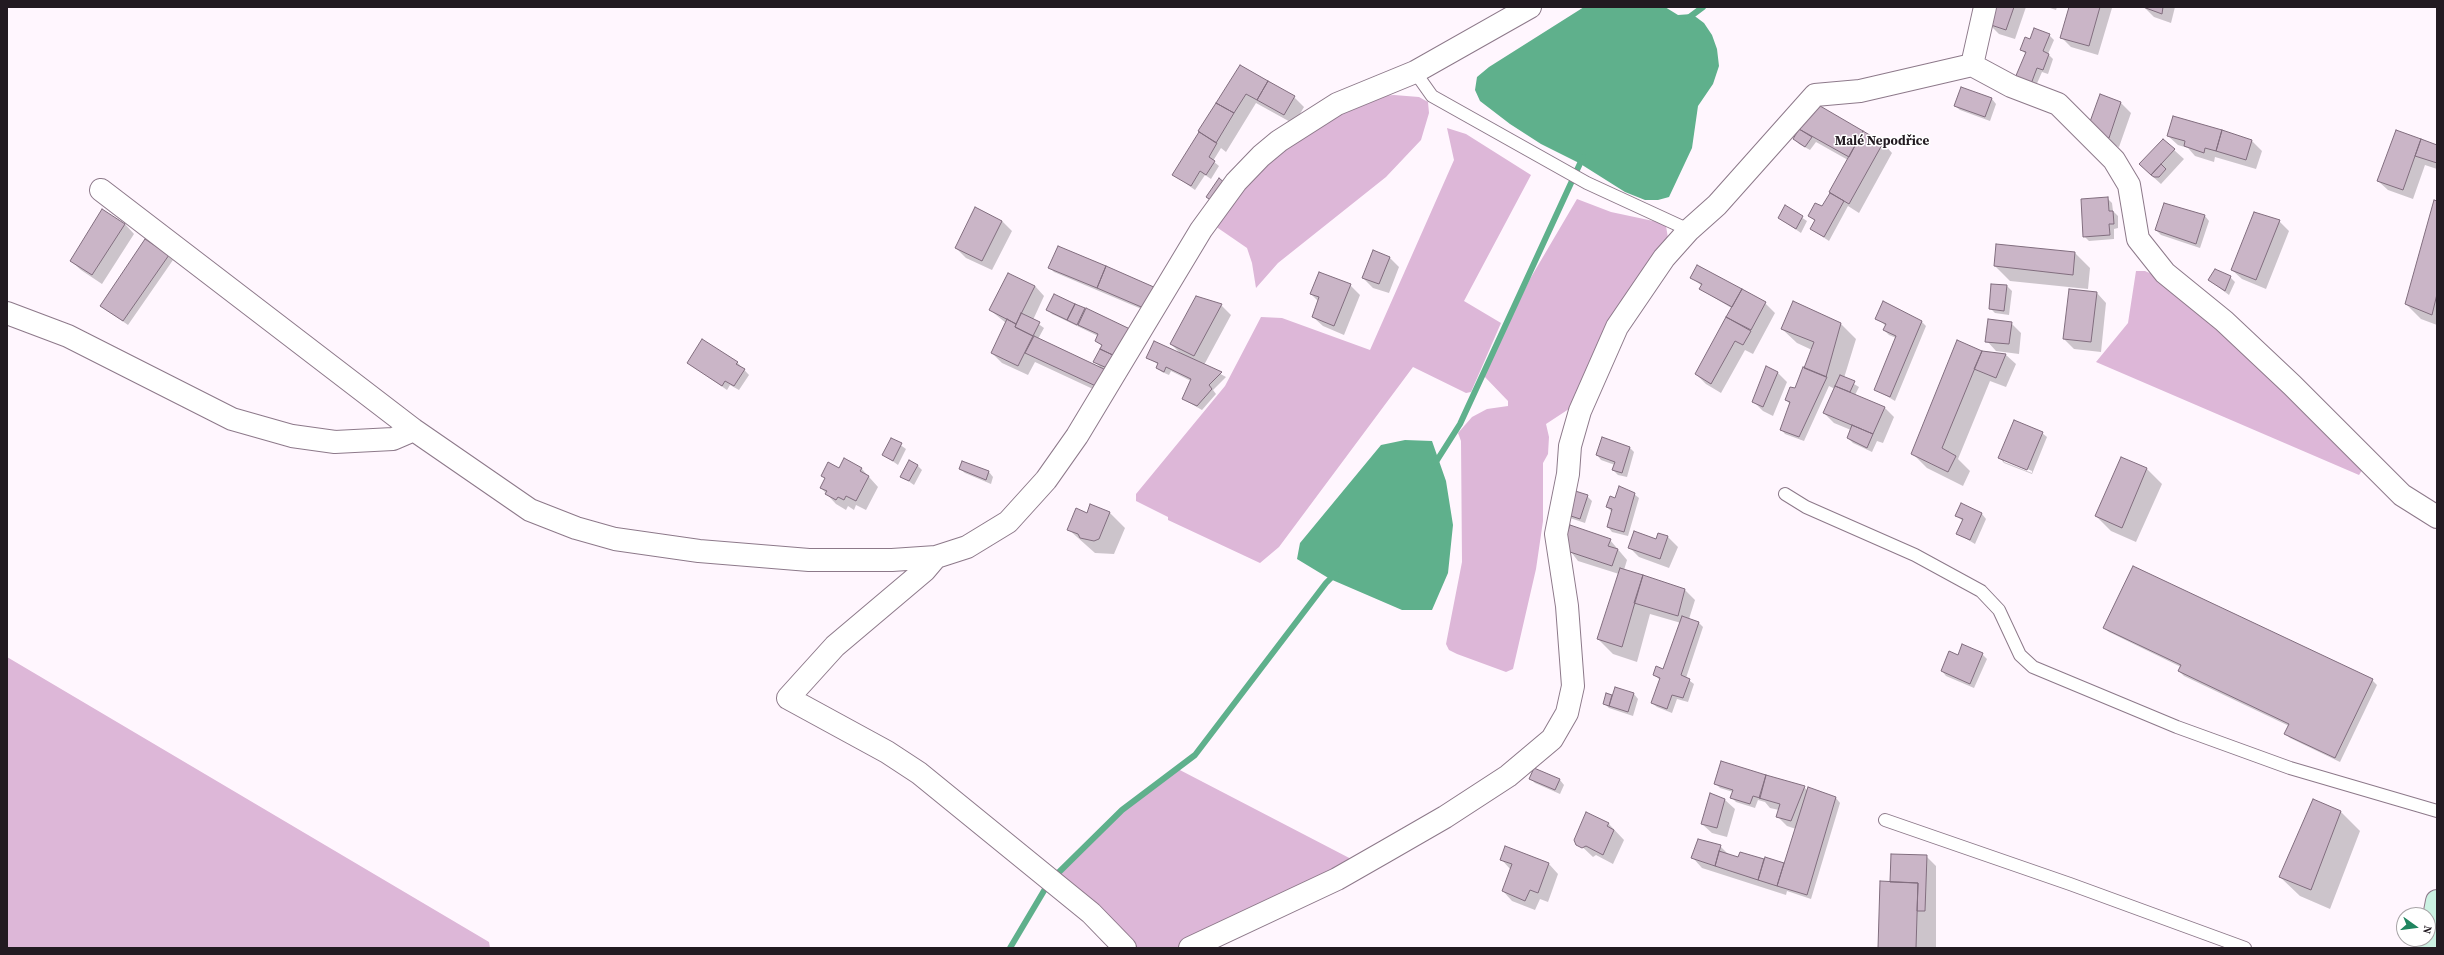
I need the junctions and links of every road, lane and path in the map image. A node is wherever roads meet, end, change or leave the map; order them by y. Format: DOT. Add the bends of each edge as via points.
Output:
graph roads {
  1 [pos="1530,7"];
  2 [pos="1985,7"];
  3 [pos="1972,65"];
  4 [pos="1415,72"];
  5 [pos="101,190"];
  6 [pos="1689,230"];
  7 [pos="7,313"];
  8 [pos="414,430"];
  9 [pos="1785,494"];
  10 [pos="2437,517"];
  11 [pos="936,557"];
  12 [pos="2437,811"];
  13 [pos="1885,820"];
  14 [pos="2437,901"];
  15 [pos="1125,948"];
  16 [pos="1190,948"];
  17 [pos="2245,948"];
  18 [pos="2428,948"];
  1 -- 4 [label="street"];
  2 -- 3 [label="street"];
  3 -- 6 [label="street" via="1860,91 1815,95 1717,205"];
  3 -- 10 [label="street" via="2011,86 2058,104 2118,166 2129,185 2138,239 2165,273 2224,322 2292,385 2402,495"];
  4 -- 6 [label="lane" via="1432,96 1587,183"];
  4 -- 11 [label="street" via="1337,104 1278,141 1261,156 1236,182 1201,230 1077,436 1046,480 1008,522 967,547"];
  5 -- 8 [label="street"];
  6 -- 16 [label="street" via="1664,258 1617,327 1580,411 1572,439 1556,534 1567,606 1573,686 1567,713 1552,739 1508,776 1393,848 1337,880"];
  7 -- 8 [label="street" via="68,336 232,419 262,428 292,436 335,442 393,439"];
  8 -- 11 [label="street" via="530,510 576,528 615,539 699,551 809,560"];
  9 -- 12 [label="lane" via="1806,507 1915,555 1981,591 1999,610 2020,655 2033,667 2177,727 2290,768"];
  11 -- 15 [label="street" via="925,570 835,646 788,698 887,752 919,773 1091,913"];
  13 -- 17 [label="lane" via="2077,886"];
  14 -- 18 [label="main road"];
}
